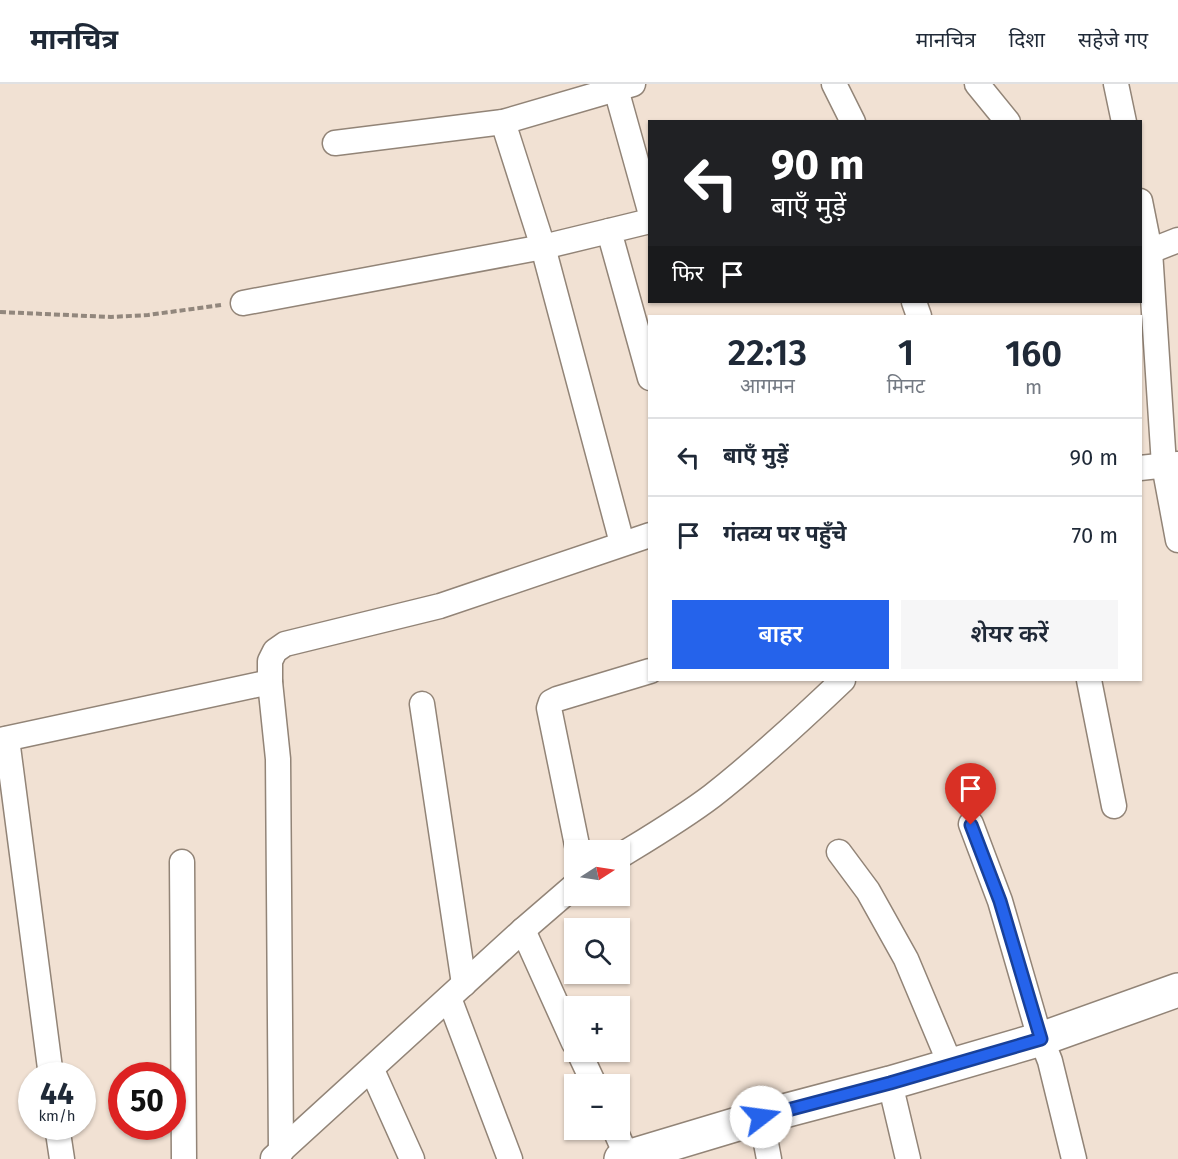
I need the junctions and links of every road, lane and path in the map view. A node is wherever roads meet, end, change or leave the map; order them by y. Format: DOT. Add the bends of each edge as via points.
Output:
graph roads {
  1 [pos="834,84"];
  2 [pos="977,84"];
  3 [pos="1116,84"];
  4 [pos="625,86"];
  5 [pos="852,120"];
  6 [pos="1006,120"];
  7 [pos="1124,120"];
  8 [pos="503,122"];
  9 [pos="335,143"];
  10 [pos="648,201"];
  11 [pos="648,221"];
  12 [pos="1142,222"];
  13 [pos="609,231"];
  14 [pos="1178,240"];
  15 [pos="543,247"];
  16 [pos="1145,253"];
  17 [pos="243,303"];
  18 [pos="0,312"];
  19 [pos="648,371"];
  20 [pos="1171,465"];
  21 [pos="1142,468"];
  22 [pos="648,536"];
  23 [pos="1178,540"];
  24 [pos="622,543"];
  25 [pos="648,671"];
  26 [pos="1089,681"];
  27 [pos="270,682"];
  28 [pos="830,685"];
  29 [pos="422,704"];
  30 [pos="4,740"];
  31 [pos="1113,806"];
  32 [pos="971,825"];
  33 [pos="576,840"];
  34 [pos="630,850"];
  35 [pos="839,852"];
  36 [pos="182,862"];
  37 [pos="564,895"];
  38 [pos="523,930"];
  39 [pos="1178,990"];
  40 [pos="456,991"];
  41 [pos="564,1021"];
  42 [pos="1041,1039"];
  43 [pos="49,1062"];
  44 [pos="951,1066"];
  45 [pos="372,1070"];
  46 [pos="890,1083"];
  47 [pos="761,1117"];
  48 [pos="59,1140"];
  49 [pos="621,1148"];
  50 [pos="276,1155"];
  51 [pos="62,1159"];
  52 [pos="184,1159"];
  53 [pos="412,1159"];
  54 [pos="510,1159"];
  55 [pos="769,1159"];
  56 [pos="908,1159"];
  57 [pos="1074,1159"];
  1 -- 5 [label="street"];
  2 -- 6 [label="street"];
  3 -- 7 [label="street"];
  4 -- 8 [label="street"];
  4 -- 10 [label="street"];
  8 -- 9 [label="street"];
  8 -- 15 [label="street"];
  11 -- 13 [label="street"];
  12 -- 16 [label="street"];
  13 -- 15 [label="street"];
  13 -- 19 [label="street"];
  14 -- 16 [label="street"];
  15 -- 17 [label="street"];
  15 -- 24 [label="street"];
  16 -- 20 [label="street"];
  17 -- 18 [label="path" via="111,317"];
  20 -- 21 [label="street"];
  20 -- 23 [label="street"];
  22 -- 24 [label="street"];
  24 -- 27 [label="street" via="440,606 285,644 275,651 270,662"];
  25 -- 33 [label="street" via="551,702 549,708"];
  26 -- 31 [label="street"];
  27 -- 30 [label="street"];
  27 -- 50 [label="street" via="278,759"];
  28 -- 34 [label="street" via="713,795"];
  29 -- 40 [label="street"];
  30 -- 43 [label="street"];
  32 -- 42 [label="street" via="1000,901"];
  35 -- 44 [label="street" via="868,891 906,959"];
  36 -- 52 [label="street"];
  37 -- 38 [label="street"];
  38 -- 40 [label="street"];
  38 -- 41 [label="street"];
  39 -- 42 [label="main road"];
  40 -- 45 [label="street"];
  40 -- 54 [label="street"];
  42 -- 44 [label="main road"];
  42 -- 57 [label="street" via="1055,1078"];
  44 -- 46 [label="main road"];
  45 -- 50 [label="street"];
  45 -- 53 [label="street"];
  46 -- 47 [label="main road"];
  46 -- 56 [label="street"];
  47 -- 49 [label="main road"];
  47 -- 55 [label="street"];
  48 -- 51 [label="street"];
}
